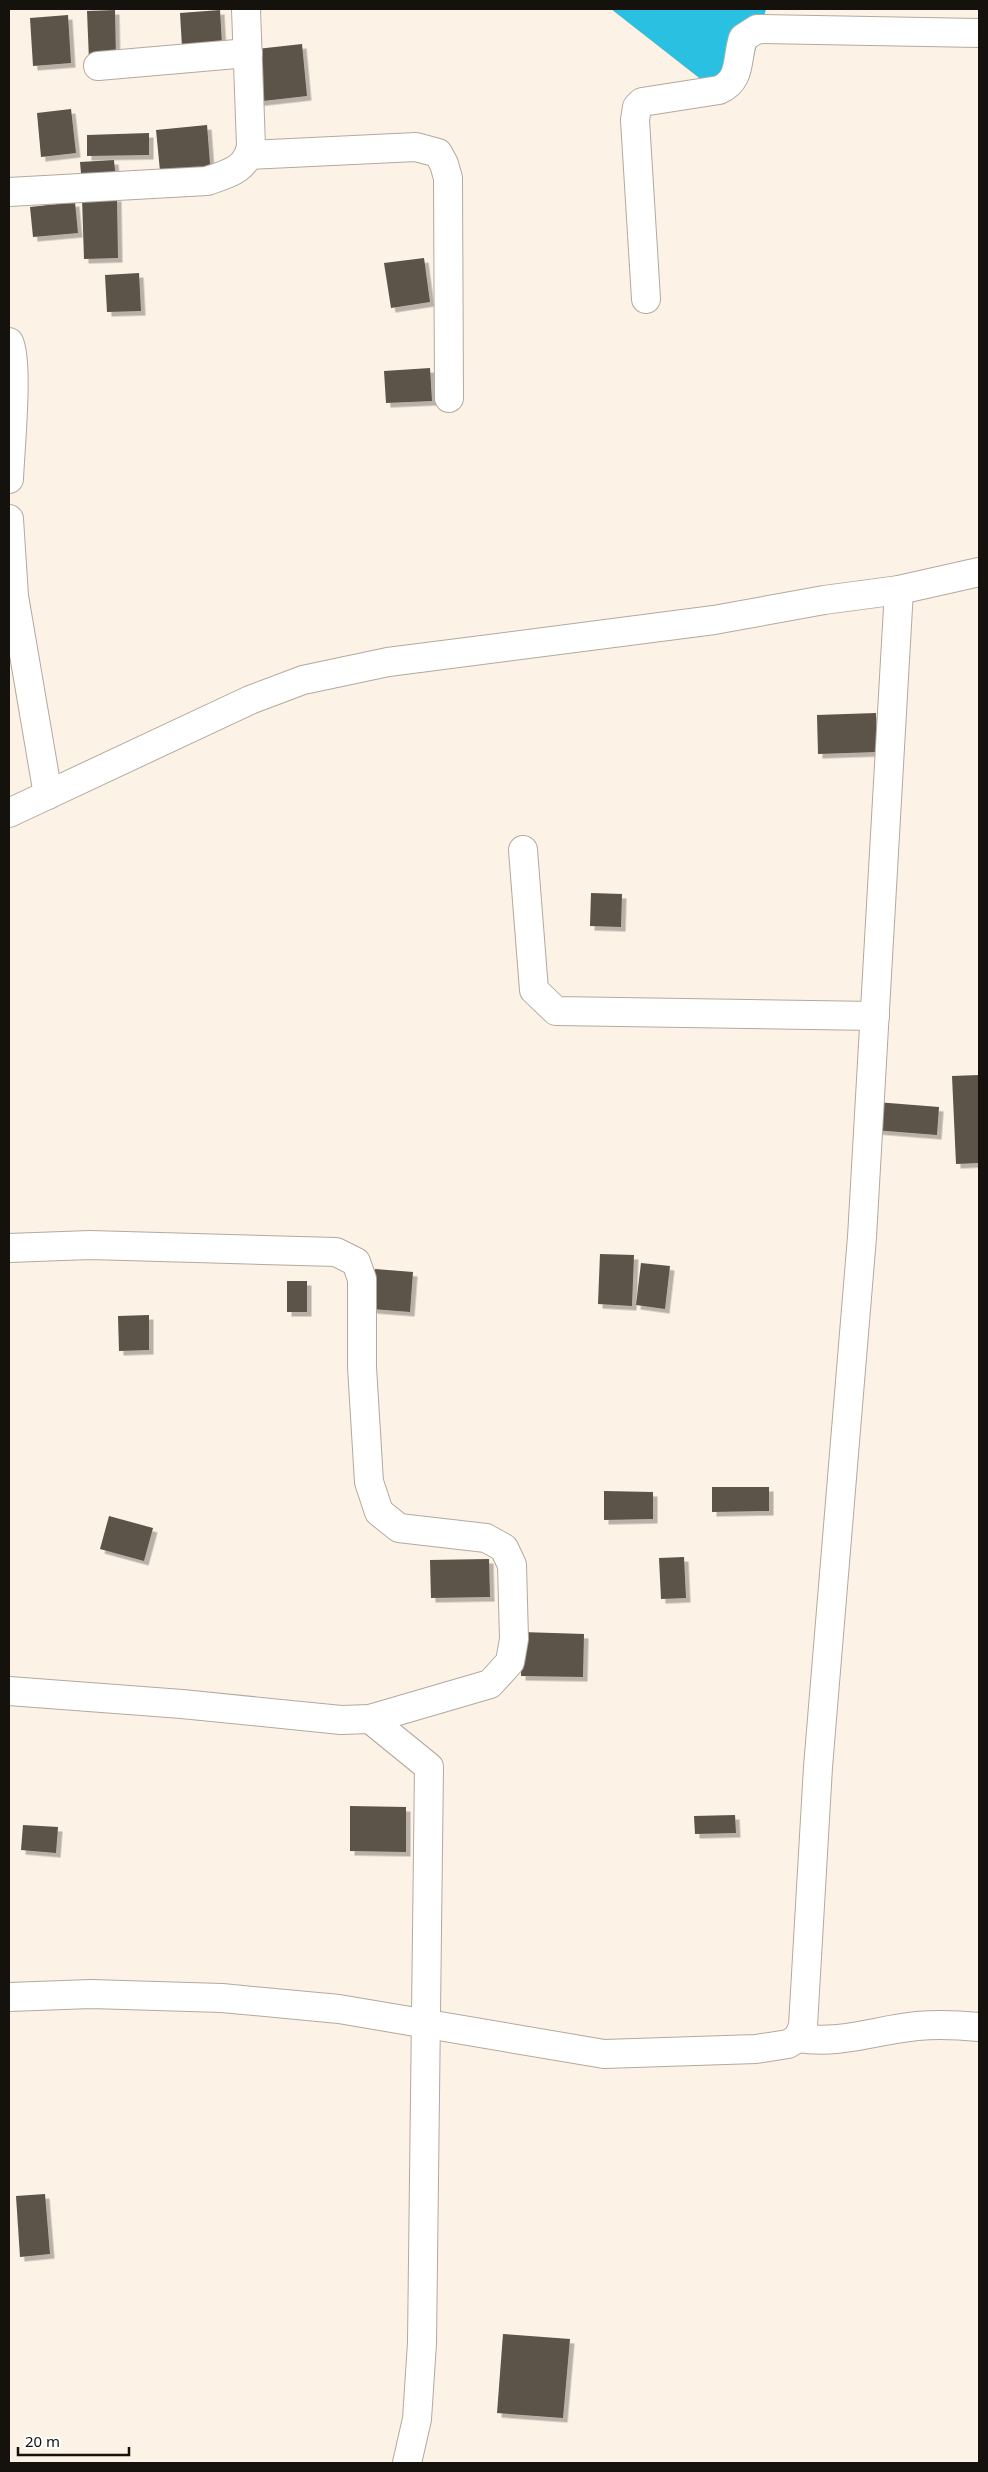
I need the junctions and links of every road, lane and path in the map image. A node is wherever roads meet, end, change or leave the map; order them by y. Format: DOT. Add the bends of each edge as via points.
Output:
graph roads {
  1 [pos="246,9"];
  2 [pos="979,33"];
  3 [pos="248,53"];
  4 [pos="98,66"];
  5 [pos="250,155"];
  6 [pos="9,192"];
  7 [pos="646,299"];
  8 [pos="9,342"];
  9 [pos="449,398"];
  10 [pos="9,479"];
  11 [pos="9,519"];
  12 [pos="979,572"];
  13 [pos="898,590"];
  14 [pos="48,795"];
  15 [pos="9,813"];
  16 [pos="523,850"];
  17 [pos="875,1016"];
  18 [pos="9,1248"];
  19 [pos="9,1691"];
  20 [pos="370,1719"];
  21 [pos="9,1997"];
  22 [pos="427,2023"];
  23 [pos="979,2027"];
  24 [pos="798,2038"];
  25 [pos="407,2463"];
  1 -- 3 [label="street"];
  2 -- 7 [label="street" via="756,29 743,38 736,75 726,87 642,102 636,107 635,120"];
  3 -- 4 [label="street"];
  3 -- 5 [label="street"];
  5 -- 6 [label="street" via="233,172 207,181"];
  5 -- 9 [label="street" via="416,147 438,153 448,178"];
  8 -- 10 [label="street" via="12,355 12,421"];
  11 -- 14 [label="street" via="14,596"];
  12 -- 13 [label="street"];
  13 -- 14 [label="street" via="714,620 388,662 303,680 250,700"];
  13 -- 17 [label="street"];
  14 -- 15 [label="street"];
  16 -- 17 [label="street" via="534,990 556,1011"];
  17 -- 24 [label="street" via="862,1237 818,1767 803,2026"];
  18 -- 20 [label="street" via="90,1245 336,1252 356,1262 362,1280 362,1368 370,1482 379,1512 399,1528 486,1538 504,1548 512,1565 514,1639 510,1662 490,1684"];
  19 -- 20 [label="street" via="340,1720"];
  20 -- 22 [label="street" via="429,1768"];
  21 -- 22 [label="street" via="92,1994 222,1998 347,2010"];
  22 -- 24 [label="street" via="604,2054 756,2049 788,2044"];
  22 -- 25 [label="street" via="422,2343 417,2419"];
  23 -- 24 [label="street" via="919,2026 820,2042"];
}
